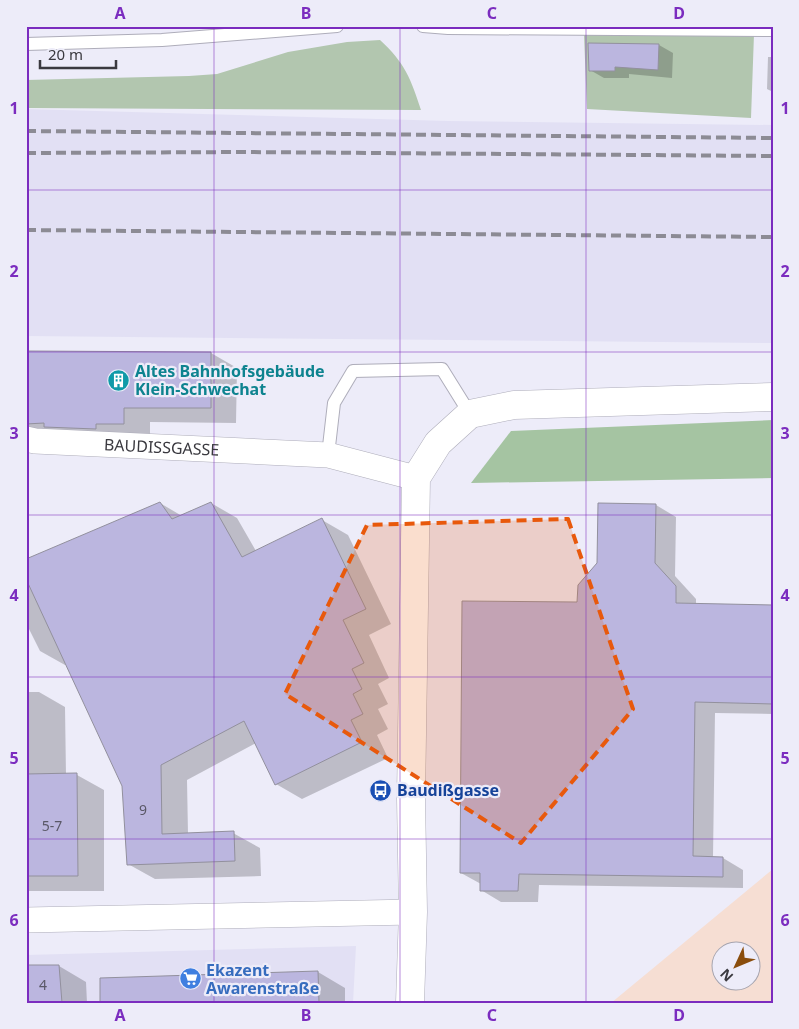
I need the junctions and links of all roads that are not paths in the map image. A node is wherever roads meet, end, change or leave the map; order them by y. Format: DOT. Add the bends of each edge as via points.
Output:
graph roads {
  1 [pos="337,26"];
  2 [pos="423,26"];
  3 [pos="773,30"];
  4 [pos="26,44"];
  5 [pos="773,396"];
  6 [pos="470,414"];
  7 [pos="26,439"];
  8 [pos="328,455"];
  9 [pos="416,478"];
  10 [pos="413,912"];
  11 [pos="26,920"];
  12 [pos="410,1003"];
  1 -- 4 [label="lane" via="162,40"];
  2 -- 3 [label="lane"];
  5 -- 6 [label="street" via="514,404"];
  6 -- 8 [label="lane" via="442,369 353,371 334,403"];
  6 -- 9 [label="street" via="438,443"];
  7 -- 8 [label="street, BAUDISSGASSE"];
  8 -- 9 [label="street, BAUDISSGASSE"];
  9 -- 10 [label="street" via="410,798"];
  10 -- 11 [label="street"];
  10 -- 12 [label="street"];
}
